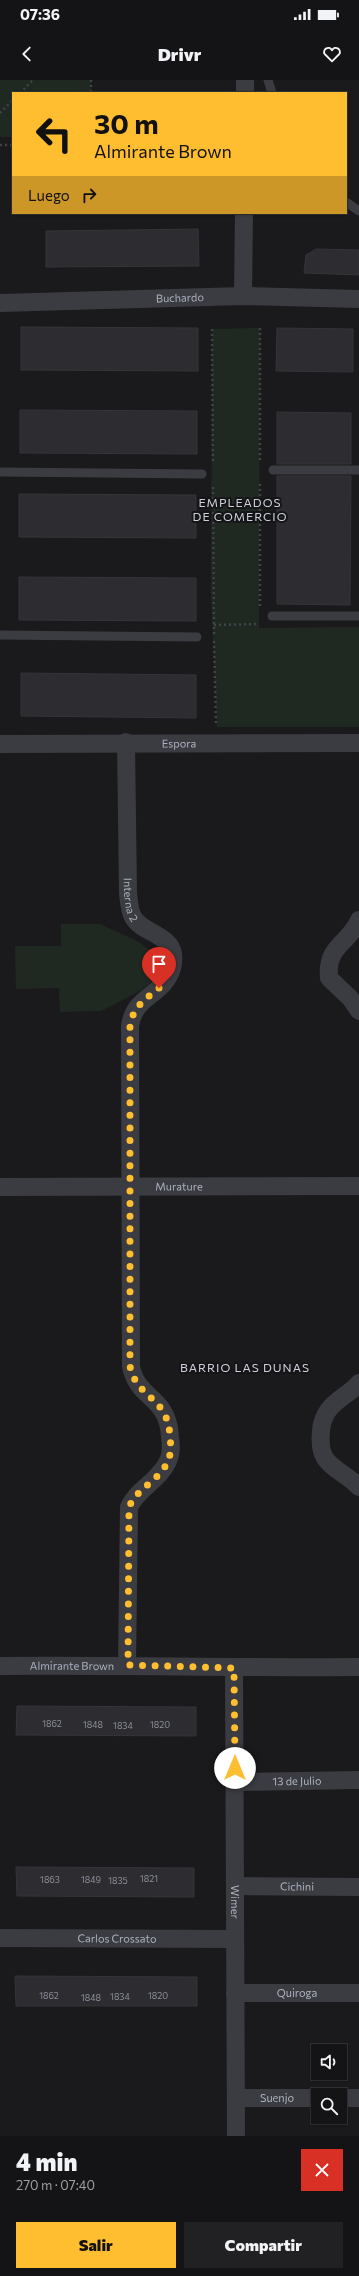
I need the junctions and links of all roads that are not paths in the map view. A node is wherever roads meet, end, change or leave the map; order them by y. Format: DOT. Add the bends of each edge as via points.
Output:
graph roads {
  1 [pos="245,80"];
  2 [pos="268,80"];
  3 [pos="245,92"];
  4 [pos="272,92"];
  5 [pos="347,203"];
  6 [pos="359,211"];
  7 [pos="244,214"];
  8 [pos="243,296"];
  9 [pos="359,299"];
  10 [pos="0,303"];
  11 [pos="273,470"];
  12 [pos="359,470"];
  13 [pos="0,472"];
  14 [pos="202,474"];
  15 [pos="272,616"];
  16 [pos="359,616"];
  17 [pos="0,635"];
  18 [pos="197,637"];
  19 [pos="126,742"];
  20 [pos="359,743"];
  21 [pos="0,744"];
  22 [pos="359,920"];
  23 [pos="359,1011"];
  24 [pos="359,1186"];
  25 [pos="0,1187"];
  26 [pos="130,1188"];
  27 [pos="359,1383"];
  28 [pos="359,1487"];
  29 [pos="128,1665"];
  30 [pos="0,1666"];
  31 [pos="359,1666"];
  32 [pos="234,1668"];
  33 [pos="359,1780"];
  34 [pos="235,1782"];
  35 [pos="235,1886"];
  36 [pos="359,1887"];
  37 [pos="0,1938"];
  38 [pos="235,1939"];
  39 [pos="235,1993"];
  40 [pos="359,1993"];
  41 [pos="236,2098"];
  42 [pos="311,2098"];
  43 [pos="347,2098"];
  44 [pos="359,2098"];
  45 [pos="236,2136"];
  1 -- 3 [label="street"];
  2 -- 4 [label="lane"];
  5 -- 6 [label="lane"];
  7 -- 8 [label="street"];
  8 -- 9 [label="street, Buchardo"];
  8 -- 10 [label="street, Buchardo"];
  11 -- 12 [label="lane"];
  13 -- 14 [label="lane"];
  15 -- 16 [label="lane"];
  17 -- 18 [label="lane"];
  19 -- 20 [label="street, Espora"];
  19 -- 21 [label="street, Espora"];
  19 -- 26 [label="street, Interna 2" via="130,909 138,922 164,940 171,948 173,957 172,969 166,981 136,1008 132,1016"];
  22 -- 23 [label="street" via="335,948 328,964 329,978 350,998"];
  24 -- 26 [label="street, Murature"];
  25 -- 26 [label="street, Murature"];
  26 -- 29 [label="street, Interna 2" via="130,1366 139,1388 164,1410 169,1422 170,1440 169,1460 163,1470 132,1500 129,1507"];
  27 -- 28 [label="street" via="328,1410 321,1425 320,1442 323,1455 330,1464"];
  29 -- 30 [label="street, Almirante Brown"];
  29 -- 32 [label="street, Almirante Brown"];
  31 -- 32 [label="street, Almirante Brown"];
  32 -- 34 [label="street, Wimer"];
  33 -- 34 [label="street, 13 de Julio"];
  34 -- 35 [label="street, Wimer"];
  35 -- 36 [label="street, Cichini"];
  35 -- 38 [label="street, Wimer"];
  37 -- 38 [label="street, Carlos Crossato"];
  38 -- 39 [label="street, Wimer"];
  39 -- 40 [label="street, Quiroga"];
  39 -- 41 [label="street, Wimer"];
  41 -- 42 [label="street, Suenjo"];
  41 -- 45 [label="street, Wimer"];
  43 -- 44 [label="street"];
}
